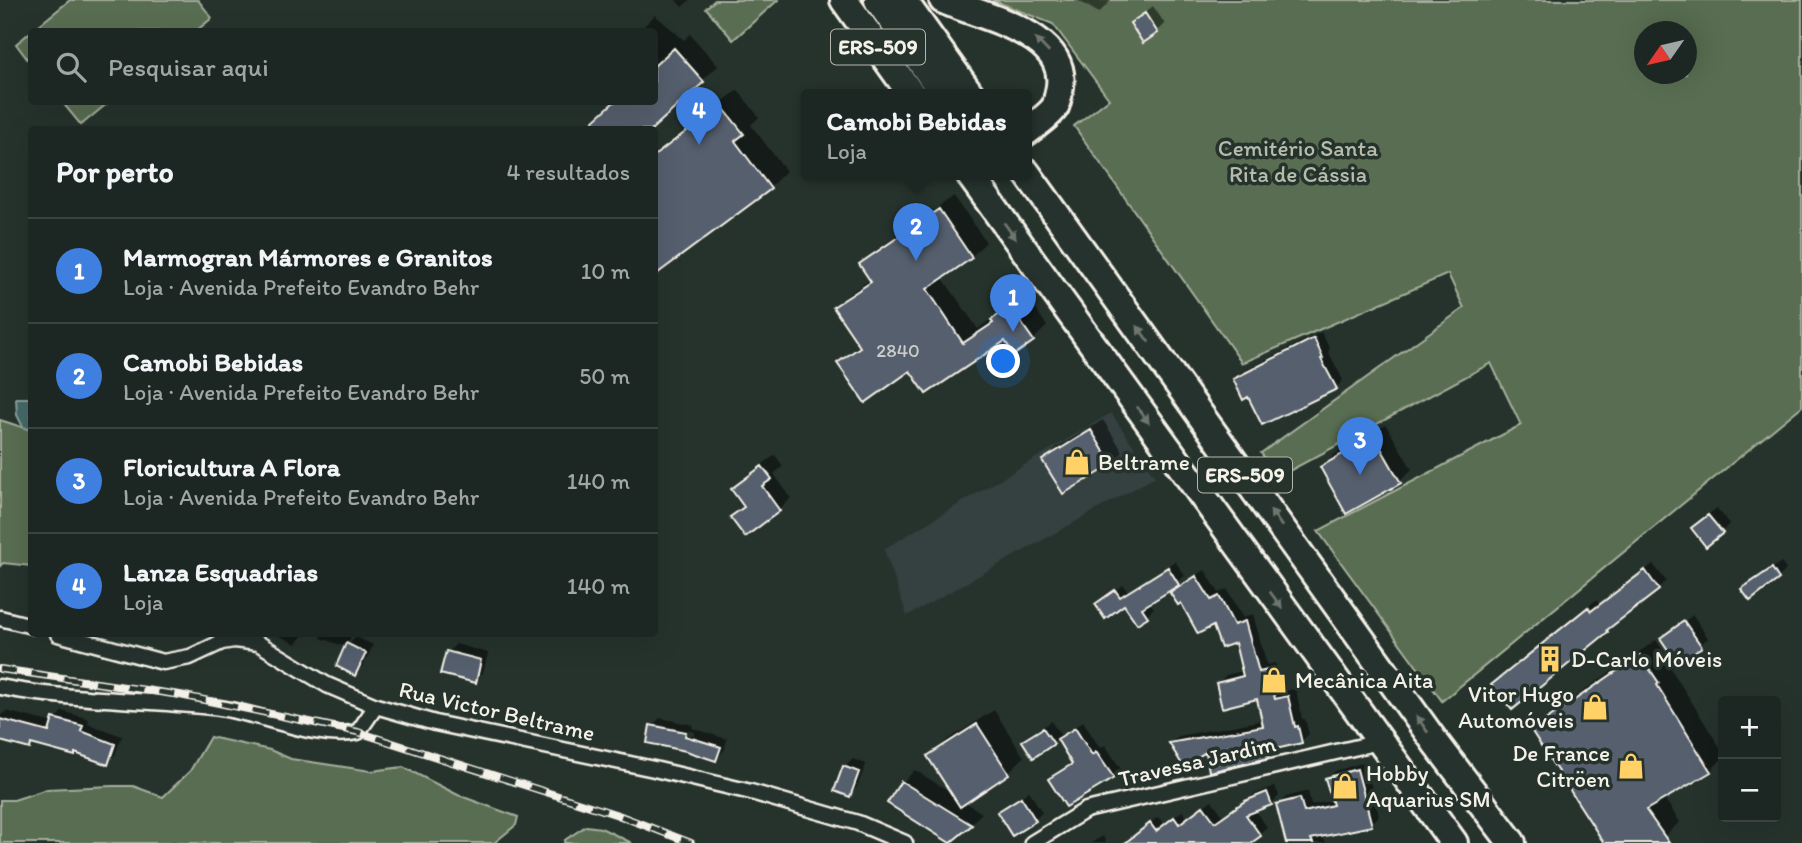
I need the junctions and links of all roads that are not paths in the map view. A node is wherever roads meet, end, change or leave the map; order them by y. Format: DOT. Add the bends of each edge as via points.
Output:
graph roads {
  1 [pos="844,0"];
  2 [pos="878,0"];
  3 [pos="903,0"];
  4 [pos="943,0"];
  5 [pos="908,89"];
  6 [pos="940,89"];
  7 [pos="967,89"];
  8 [pos="1032,127"];
  9 [pos="974,180"];
  10 [pos="1032,180"];
  11 [pos="0,618"];
  12 [pos="28,625"];
  13 [pos="69,637"];
  14 [pos="0,687"];
  15 [pos="376,706"];
  16 [pos="1379,742"];
  17 [pos="905,843"];
  18 [pos="1032,843"];
  19 [pos="1454,843"];
  20 [pos="1512,843"];
  1 -- 5 [label="highway, ERS-509"];
  2 -- 6 [label="highway"];
  3 -- 7 [label="highway, ERS-509"];
  8 -- 4 [label="highway, one-way" via="1055,107 1062,81 1058,65 1036,38"];
  9 -- 16 [label="highway, ERS-509, one-way"];
  20 -- 10 [label="highway, ERS-509, one-way" via="1435,743"];
  11 -- 12 [label="street"];
  13 -- 15 [label="street" via="163,663 222,642 258,643 327,685"];
  14 -- 15 [label="street, Rua Victor Beltrame" via="215,707 325,733 359,732"];
  15 -- 17 [label="street, Rua Victor Beltrame" via="751,792"];
  16 -- 18 [label="street, Travessa Jardim" via="1086,810"];
  16 -- 19 [label="highway, ERS-509"];
}
